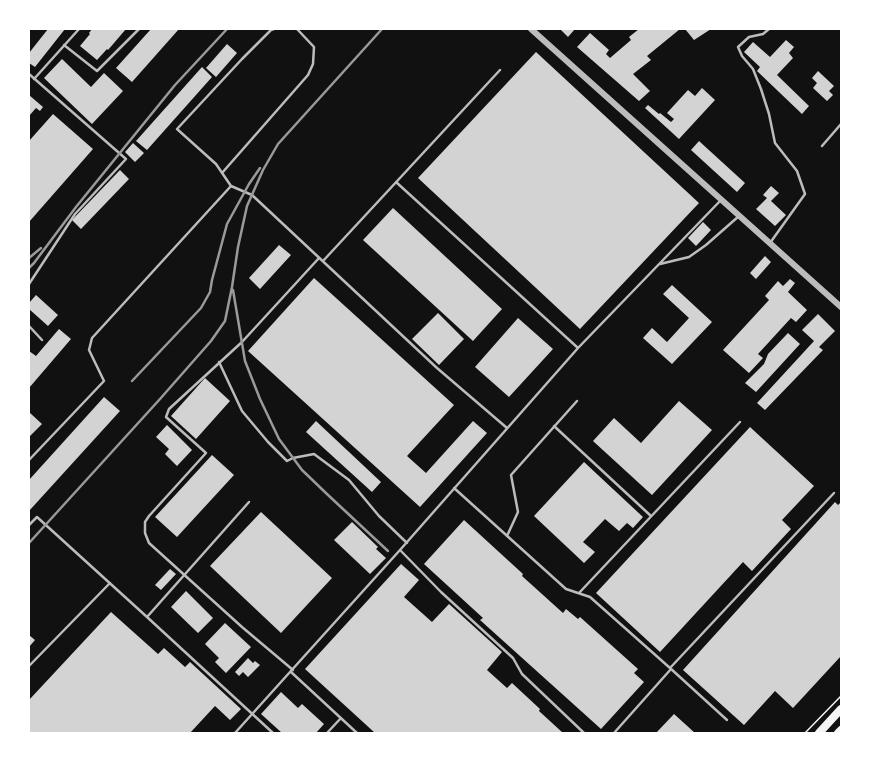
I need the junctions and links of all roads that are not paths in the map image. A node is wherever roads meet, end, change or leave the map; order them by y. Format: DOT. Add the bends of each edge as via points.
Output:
graph roads {
  1 [pos="79,29"];
  2 [pos="139,29"];
  3 [pos="274,29"];
  4 [pos="297,29"];
  5 [pos="530,29"];
  6 [pos="769,29"];
  7 [pos="64,45"];
  8 [pos="500,70"];
  9 [pos="29,74"];
  10 [pos="34,79"];
  11 [pos="841,124"];
  12 [pos="822,146"];
  13 [pos="222,173"];
  14 [pos="396,182"];
  15 [pos="231,186"];
  16 [pos="721,200"];
  17 [pos="740,216"];
  18 [pos="770,243"];
  19 [pos="319,258"];
  20 [pos="323,261"];
  21 [pos="659,264"];
  22 [pos="29,284"];
  23 [pos="841,307"];
  24 [pos="29,326"];
  25 [pos="42,340"];
  26 [pos="578,348"];
  27 [pos="219,362"];
  28 [pos="577,401"];
  29 [pos="740,422"];
  30 [pos="554,426"];
  31 [pos="507,428"];
  32 [pos="29,460"];
  33 [pos="454,488"];
  34 [pos="834,493"];
  35 [pos="249,502"];
  36 [pos="651,516"];
  37 [pos="29,525"];
  38 [pos="507,536"];
  39 [pos="407,543"];
  40 [pos="400,550"];
  41 [pos="185,575"];
  42 [pos="110,583"];
  43 [pos="579,593"];
  44 [pos="147,616"];
  45 [pos="29,666"];
  46 [pos="670,669"];
  47 [pos="292,671"];
  48 [pos="841,708"];
  49 [pos="253,714"];
  50 [pos="340,718"];
  51 [pos="727,720"];
  52 [pos="841,730"];
  53 [pos="235,733"];
  54 [pos="273,733"];
  55 [pos="327,733"];
  56 [pos="357,733"];
  57 [pos="584,733"];
  58 [pos="614,733"];
  59 [pos="819,733"];
  60 [pos="838,733"];
  1 -- 7 [label="lane"];
  2 -- 7 [label="lane" via="97,71"];
  3 -- 13 [label="lane" via="176,129 216,164"];
  4 -- 13 [label="lane" via="314,47 313,64 308,75"];
  5 -- 16 [label="street"];
  6 -- 18 [label="lane" via="763,34 749,37 738,47 753,69 761,89 775,143 797,171 805,194"];
  7 -- 10 [label="lane"];
  8 -- 14 [label="lane"];
  9 -- 10 [label="lane"];
  10 -- 22 [label="lane" via="126,159 75,214"];
  11 -- 12 [label="lane"];
  13 -- 15 [label="lane"];
  14 -- 20 [label="lane"];
  14 -- 26 [label="lane"];
  15 -- 19 [label="lane" via="252,195"];
  15 -- 32 [label="lane" via="92,338 89,350 104,381"];
  16 -- 17 [label="street"];
  16 -- 21 [label="lane"];
  17 -- 18 [label="street"];
  17 -- 21 [label="lane" via="688,257"];
  18 -- 23 [label="street"];
  19 -- 20 [label="lane"];
  19 -- 27 [label="lane" via="242,342"];
  20 -- 31 [label="lane" via="437,368"];
  21 -- 26 [label="lane"];
  24 -- 25 [label="lane"];
  26 -- 31 [label="lane"];
  27 -- 39 [label="lane" via="242,411 287,461 314,454 349,480 379,516"];
  27 -- 41 [label="lane" via="169,409 166,418 206,453 146,522 145,533 149,543"];
  28 -- 30 [label="lane"];
  29 -- 36 [label="lane"];
  30 -- 36 [label="lane"];
  30 -- 38 [label="lane" via="511,475 518,512"];
  31 -- 33 [label="lane"];
  33 -- 38 [label="lane"];
  33 -- 39 [label="lane"];
  34 -- 46 [label="lane"];
  35 -- 41 [label="lane"];
  36 -- 43 [label="lane"];
  37 -- 42 [label="lane" via="37,517"];
  38 -- 43 [label="lane" via="566,589"];
  39 -- 40 [label="lane"];
  40 -- 47 [label="lane"];
  40 -- 57 [label="lane" via="441,592 513,658 522,674"];
  41 -- 44 [label="lane"];
  41 -- 47 [label="lane"];
  42 -- 44 [label="lane"];
  42 -- 45 [label="lane"];
  43 -- 46 [label="lane" via="590,597"];
  44 -- 49 [label="lane"];
  46 -- 51 [label="lane"];
  46 -- 58 [label="lane"];
  47 -- 49 [label="lane"];
  47 -- 50 [label="lane"];
  48 -- 59 [label="main road"];
  49 -- 53 [label="lane"];
  49 -- 54 [label="lane"];
  50 -- 55 [label="lane"];
  50 -- 56 [label="lane"];
  52 -- 60 [label="main road"];
}
